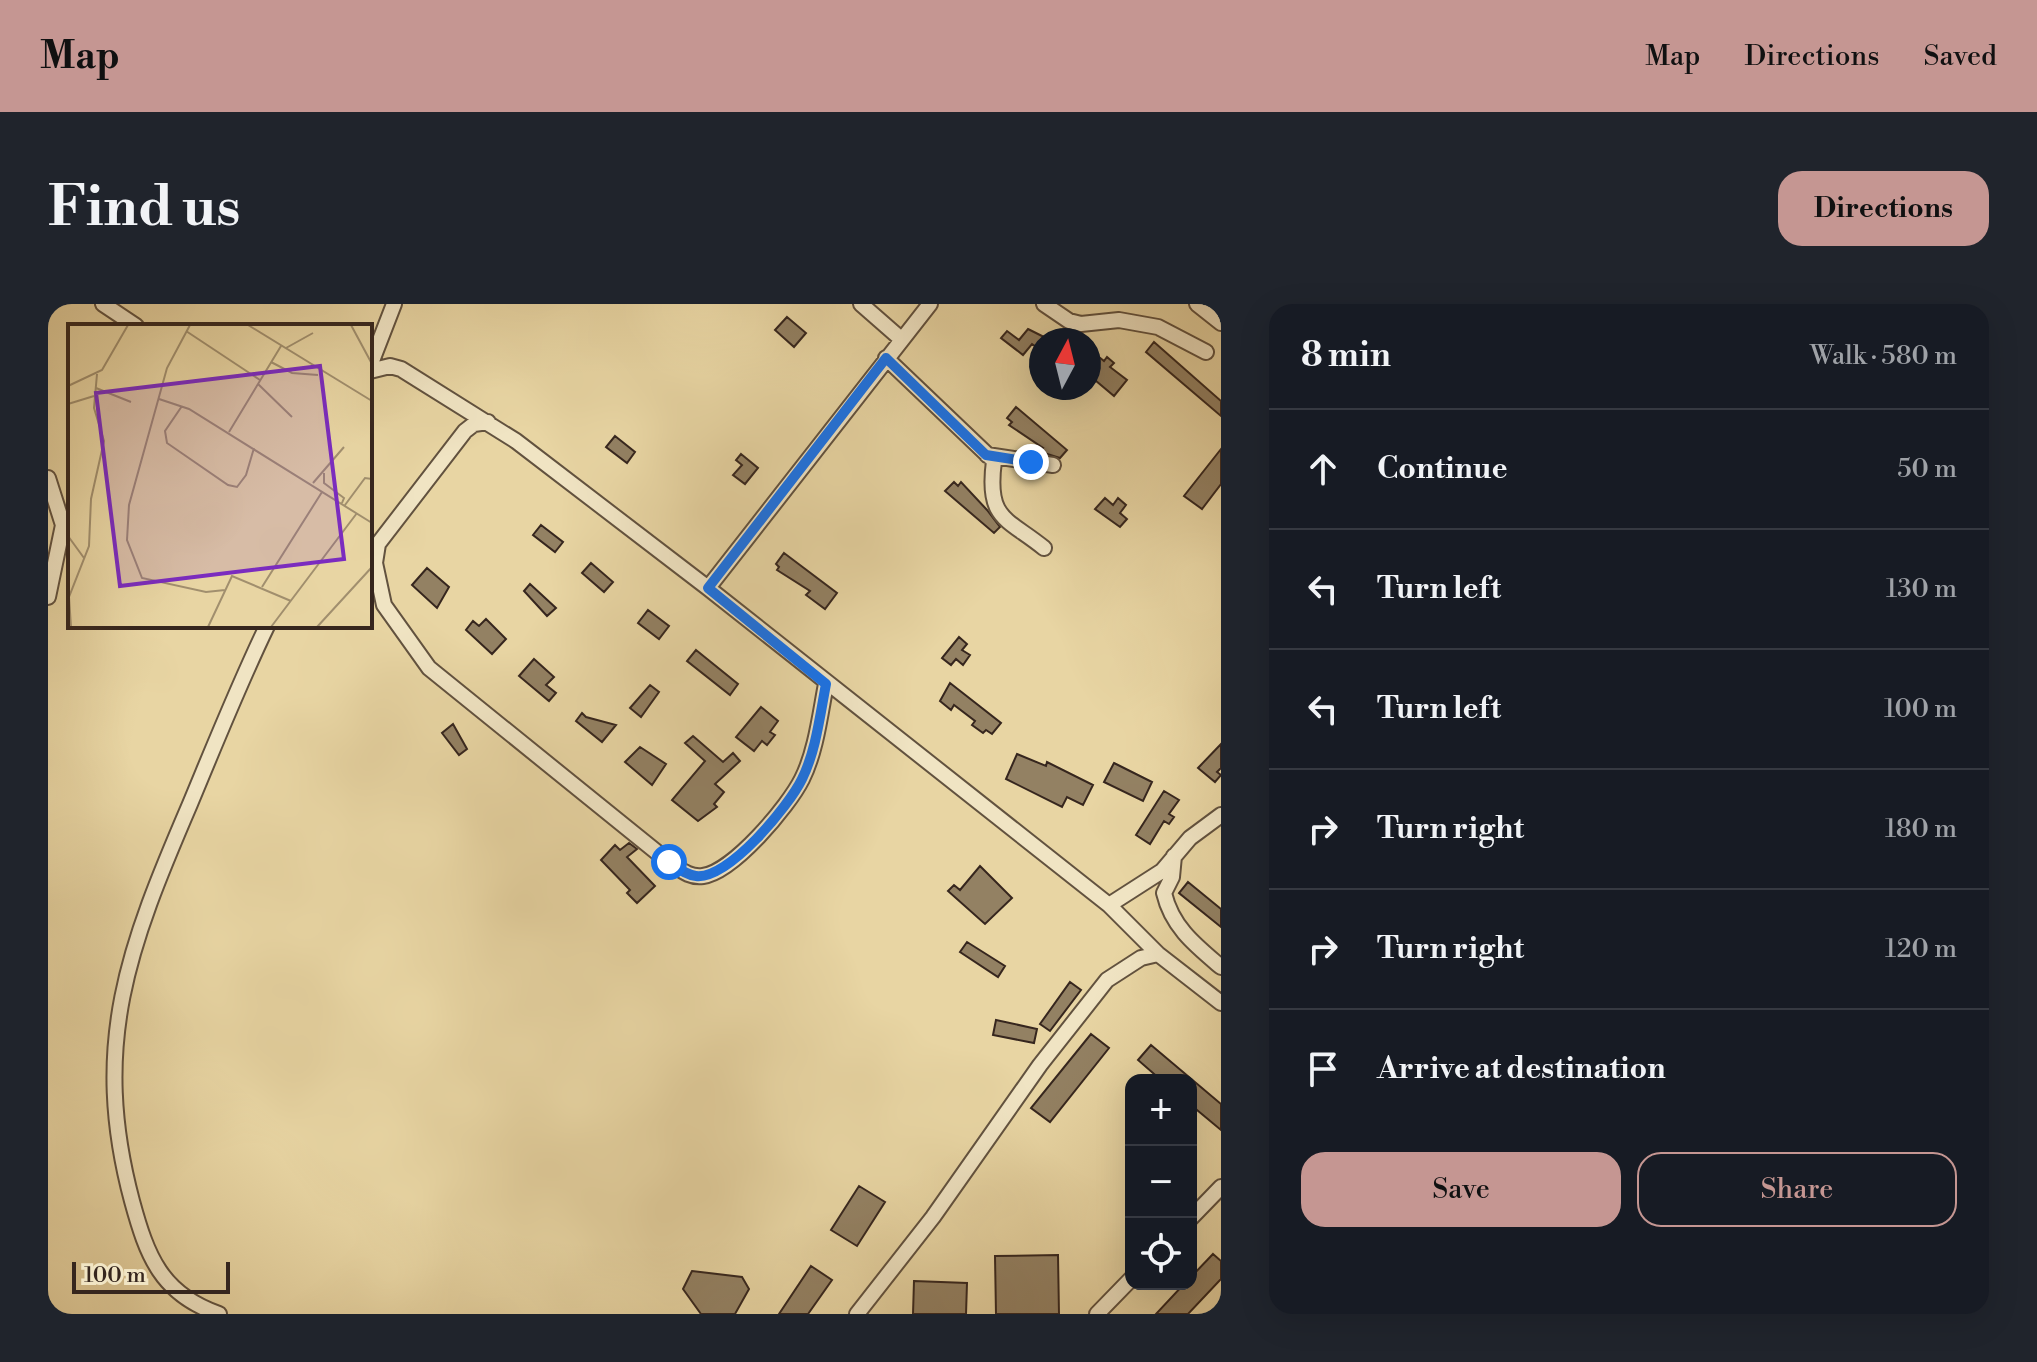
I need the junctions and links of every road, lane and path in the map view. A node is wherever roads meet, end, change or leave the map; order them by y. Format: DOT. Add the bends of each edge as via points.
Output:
graph roads {
  1 [pos="103,304"];
  2 [pos="394,304"];
  3 [pos="861,304"];
  4 [pos="930,304"];
  5 [pos="1044,304"];
  6 [pos="1197,304"];
  7 [pos="1221,323"];
  8 [pos="133,324"];
  9 [pos="901,339"];
  10 [pos="1206,352"];
  11 [pos="886,358"];
  12 [pos="372,364"];
  13 [pos="372,369"];
  14 [pos="488,422"];
  15 [pos="986,455"];
  16 [pos="1053,465"];
  17 [pos="48,478"];
  18 [pos="1044,548"];
  19 [pos="708,588"];
  20 [pos="48,597"];
  21 [pos="266,628"];
  22 [pos="826,684"];
  23 [pos="1221,815"];
  24 [pos="1175,856"];
  25 [pos="1109,905"];
  26 [pos="1158,954"];
  27 [pos="1221,967"];
  28 [pos="1221,1003"];
  29 [pos="1221,1187"];
  30 [pos="1197,1212"];
  31 [pos="1125,1285"];
  32 [pos="219,1314"];
  33 [pos="857,1314"];
  34 [pos="1097,1314"];
  1 -- 8 [label="street"];
  2 -- 12 [label="street"];
  3 -- 9 [label="street"];
  4 -- 9 [label="street"];
  5 -- 10 [label="street" via="1081,324 1119,320 1158,327"];
  6 -- 7 [label="street"];
  9 -- 11 [label="street"];
  11 -- 15 [label="street"];
  11 -- 19 [label="street"];
  13 -- 14 [label="street" via="401,369"];
  14 -- 19 [label="street"];
  14 -- 22 [label="street" via="465,431 378,544 375,563 384,605 429,668 669,862 699,877 713,874 733,862 769,822 801,781"];
  15 -- 16 [label="street"];
  15 -- 18 [label="street" via="994,461 991,481 1001,515"];
  17 -- 20 [label="street" via="63,525"];
  19 -- 22 [label="street"];
  21 -- 32 [label="street" via="149,901 128,962 115,1038 116,1123 127,1181 152,1260 170,1286"];
  22 -- 25 [label="street"];
  23 -- 24 [label="street"];
  24 -- 25 [label="street" via="1162,871"];
  24 -- 27 [label="street" via="1164,893 1169,914"];
  25 -- 26 [label="street"];
  26 -- 28 [label="street"];
  26 -- 33 [label="street" via="1141,958 1107,980"];
  29 -- 30 [label="street"];
  31 -- 34 [label="street"];
}
